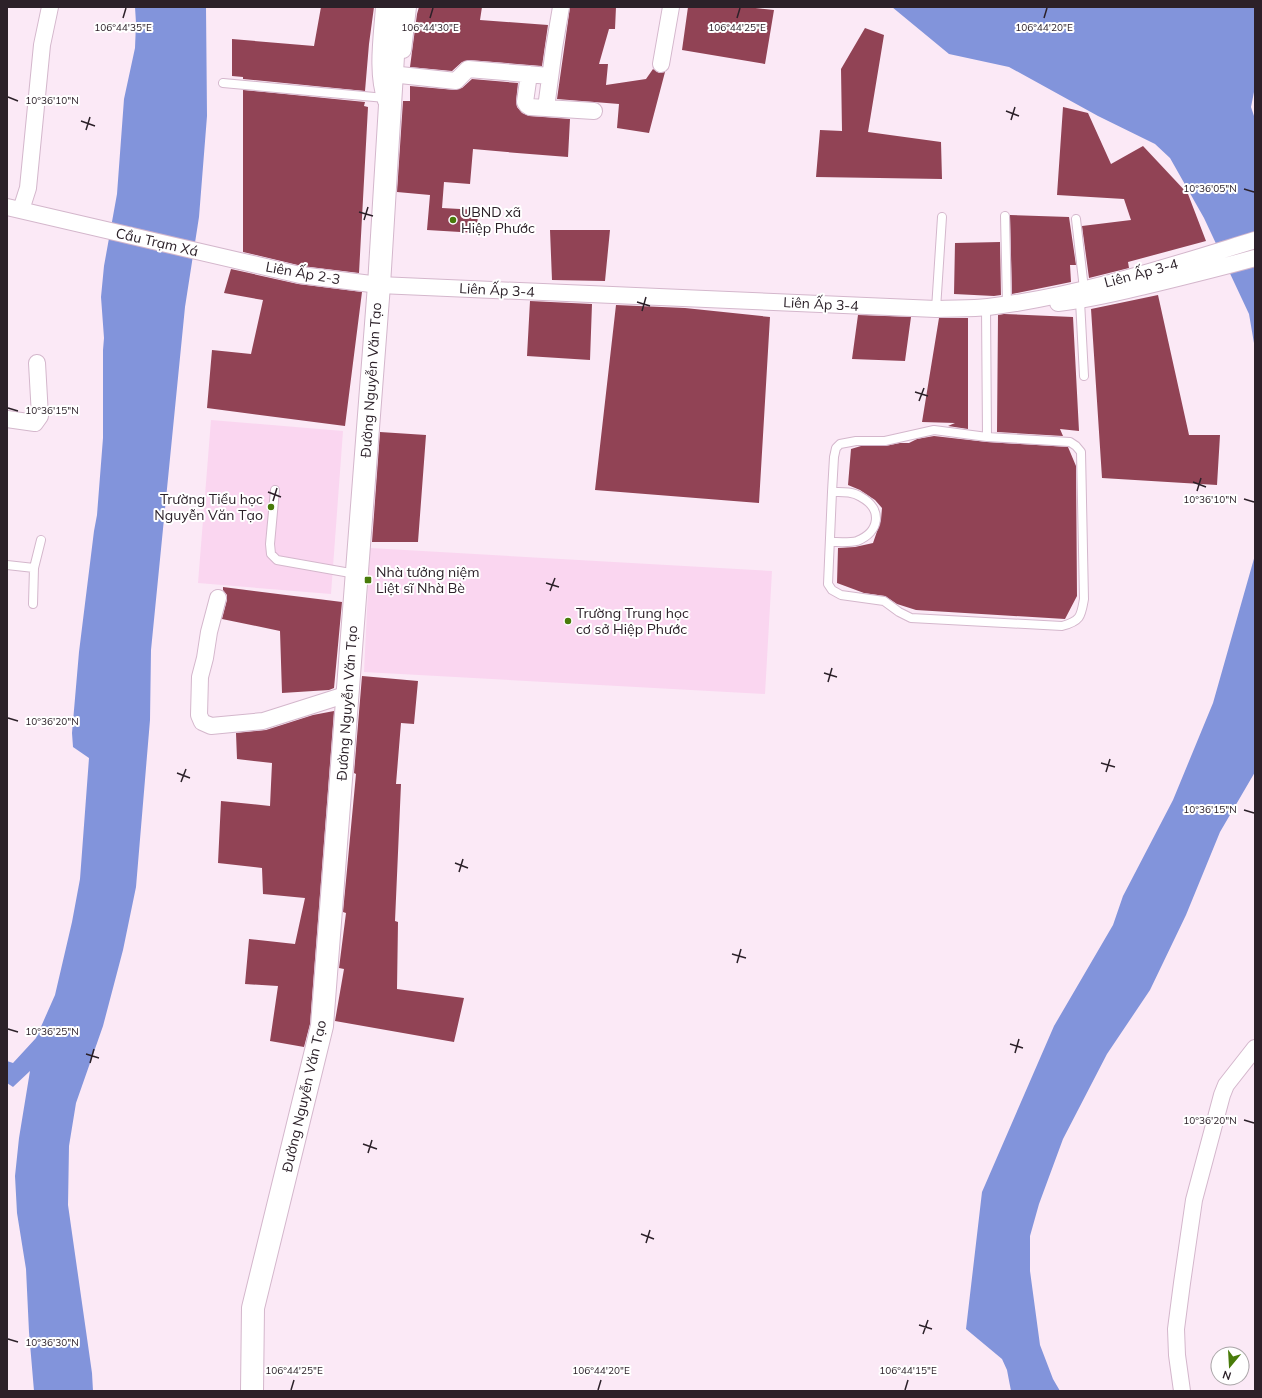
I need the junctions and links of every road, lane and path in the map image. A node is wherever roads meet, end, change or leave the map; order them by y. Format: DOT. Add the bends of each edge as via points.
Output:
graph roads {
  1 [pos="50,7"];
  2 [pos="384,7"];
  3 [pos="396,7"];
  4 [pos="408,7"];
  5 [pos="561,7"];
  6 [pos="670,7"];
  7 [pos="661,64"];
  8 [pos="529,74"];
  9 [pos="400,75"];
  10 [pos="550,76"];
  11 [pos="223,83"];
  12 [pos="387,105"];
  13 [pos="546,108"];
  14 [pos="594,111"];
  15 [pos="14,208"];
  16 [pos="942,216"];
  17 [pos="1005,216"];
  18 [pos="1076,219"];
  19 [pos="1255,240"];
  20 [pos="227,258"];
  21 [pos="1255,258"];
  22 [pos="379,285"];
  23 [pos="1082,295"];
  24 [pos="1014,302"];
  25 [pos="986,307"];
  26 [pos="936,309"];
  27 [pos="37,363"];
  28 [pos="1084,376"];
  29 [pos="7,419"];
  30 [pos="987,436"];
  31 [pos="275,490"];
  32 [pos="832,492"];
  33 [pos="41,540"];
  34 [pos="830,542"];
  35 [pos="7,565"];
  36 [pos="34,568"];
  37 [pos="357,574"];
  38 [pos="218,598"];
  39 [pos="33,604"];
  40 [pos="348,694"];
  41 [pos="1255,1048"];
  42 [pos="252,1391"];
  43 [pos="1182,1391"];
  1 -- 15 [label="street" via="42,50 28,188"];
  2 -- 12 [label="street" via="380,74"];
  3 -- 12 [label="main road, Đường Nguyễn Văn Tạo"];
  4 -- 9 [label="street"];
  5 -- 10 [label="street"];
  6 -- 7 [label="street"];
  8 -- 9 [label="street" via="468,69 456,81"];
  8 -- 10 [label="street"];
  8 -- 13 [label="street" via="525,102 530,107"];
  9 -- 12 [label="street" via="398,89"];
  10 -- 13 [label="street"];
  11 -- 12 [label="lane"];
  12 -- 22 [label="main road, Đường Nguyễn Văn Tạo"];
  13 -- 14 [label="street"];
  15 -- 20 [label="street, Cầu Trạm Xá"];
  16 -- 26 [label="lane"];
  17 -- 24 [label="lane"];
  18 -- 23 [label="lane"];
  19 -- 23 [label="street, Liên Ấp 3-4"];
  20 -- 22 [label="street, Liên Ấp 2-3" via="300,275"];
  21 -- 23 [label="street" via="1205,272"];
  22 -- 26 [label="street, Liên Ấp 3-4"];
  22 -- 37 [label="main road, Đường Nguyễn Văn Tạo"];
  23 -- 24 [label="street, Liên Ấp 3-4"];
  23 -- 28 [label="lane"];
  24 -- 25 [label="street, Liên Ấp 3-4"];
  25 -- 26 [label="street, Liên Ấp 3-4"];
  25 -- 30 [label="lane"];
  27 -- 29 [label="street" via="39,418 36,423"];
  30 -- 32 [label="lane" via="934,430 886,440 840,444 834,457"];
  30 -- 34 [label="lane" via="1070,442 1081,452 1084,599 1081,616 1072,624 1062,626 912,618 884,602 841,595 828,584"];
  31 -- 37 [label="lane" via="271,554 277,560"];
  32 -- 34 [label="lane"];
  32 -- 34 [label="lane" via="849,492 861,496 872,505 877,515 874,526 867,536 856,541"];
  33 -- 36 [label="lane"];
  35 -- 36 [label="lane"];
  36 -- 39 [label="lane"];
  37 -- 40 [label="main road, Đường Nguyễn Văn Tạo"];
  38 -- 40 [label="street" via="200,677 199,715 202,722 211,726 263,721"];
  40 -- 42 [label="main road, Đường Nguyễn Văn Tạo" via="322,1026 253,1308"];
  41 -- 43 [label="street" via="1226,1085 1194,1200 1176,1329"];
}
